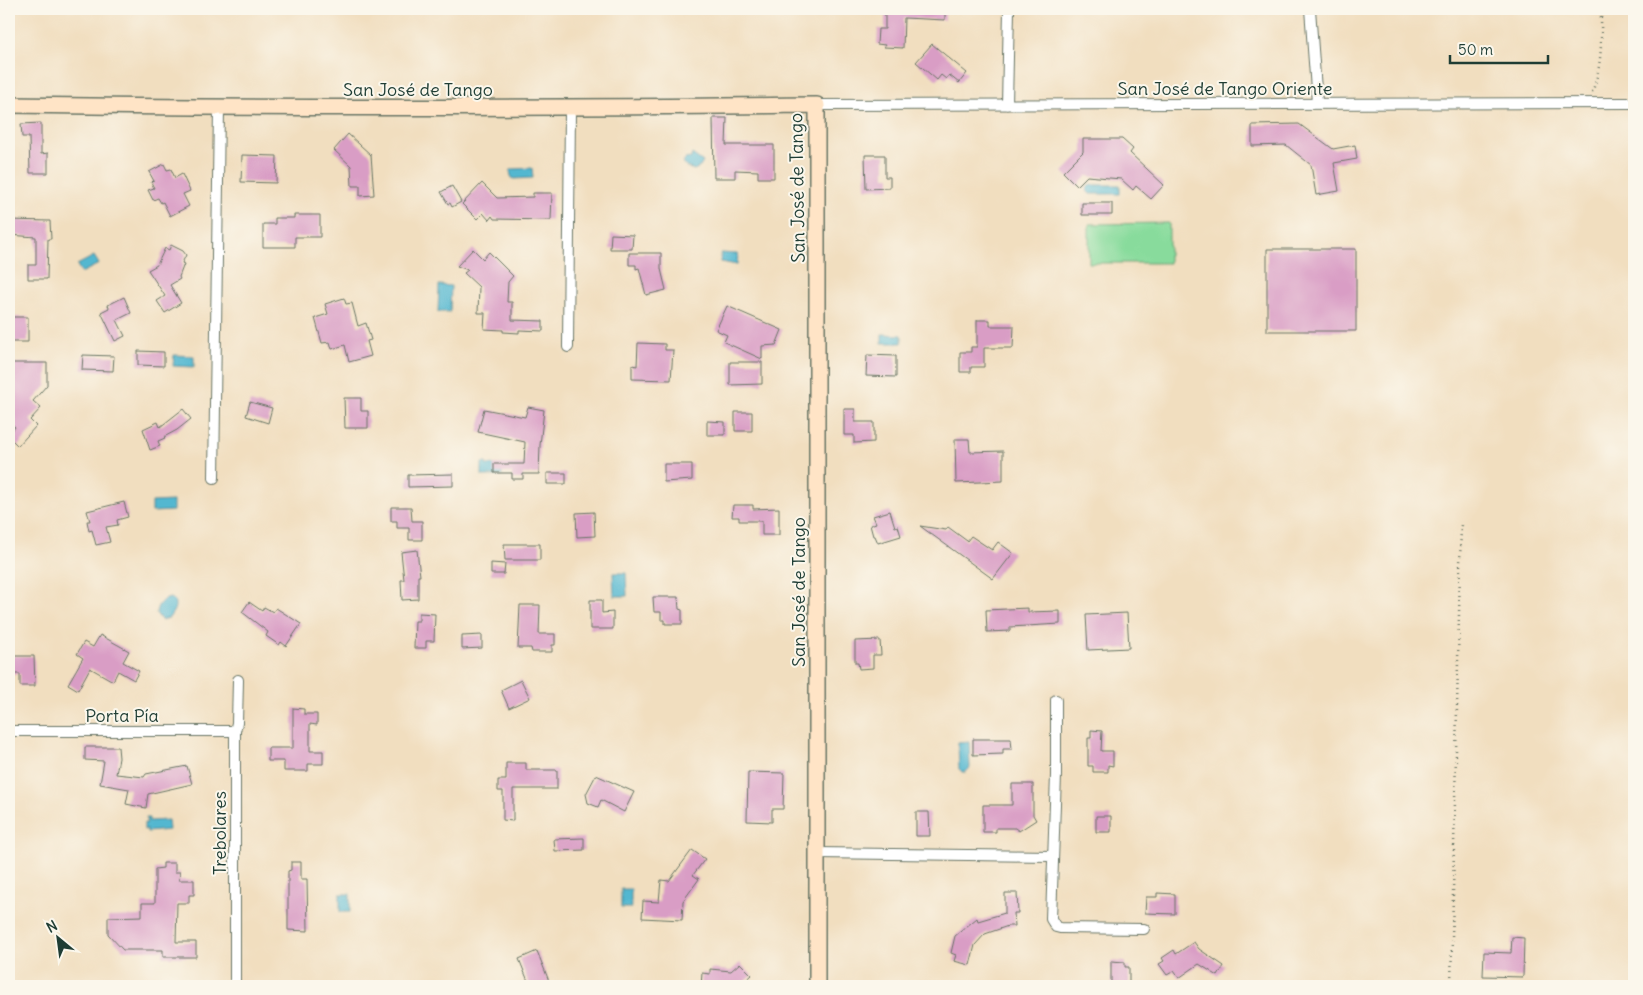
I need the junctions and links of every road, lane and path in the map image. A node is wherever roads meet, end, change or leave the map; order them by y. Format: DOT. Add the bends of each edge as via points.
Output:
graph roads {
  1 [pos="1009,9"];
  2 [pos="1310,9"];
  3 [pos="1601,9"];
  4 [pos="1588,102"];
  5 [pos="1317,103"];
  6 [pos="1634,103"];
  7 [pos="9,104"];
  8 [pos="1007,104"];
  9 [pos="817,105"];
  10 [pos="220,108"];
  11 [pos="570,108"];
  12 [pos="568,347"];
  13 [pos="214,478"];
  14 [pos="1461,522"];
  15 [pos="238,680"];
  16 [pos="1056,700"];
  17 [pos="9,731"];
  18 [pos="235,732"];
  19 [pos="817,853"];
  20 [pos="1054,856"];
  21 [pos="1144,929"];
  22 [pos="235,986"];
  23 [pos="817,986"];
  24 [pos="1451,986"];
  1 -- 8 [label="street"];
  2 -- 5 [label="street"];
  3 -- 4 [label="path" via="1601,56 1596,83"];
  4 -- 5 [label="street, San José de Tango Oriente"];
  4 -- 6 [label="street, San José de Tango Oriente"];
  5 -- 8 [label="street, San José de Tango Oriente"];
  7 -- 10 [label="street, San José de Tango"];
  8 -- 9 [label="street, San José de Tango Oriente"];
  9 -- 11 [label="street, San José de Tango"];
  9 -- 19 [label="street, San José de Tango"];
  10 -- 11 [label="street, San José de Tango"];
  10 -- 13 [label="street"];
  11 -- 12 [label="street"];
  14 -- 24 [label="path"];
  15 -- 18 [label="street, Trebolares"];
  16 -- 20 [label="street"];
  17 -- 18 [label="street, Porta Pía"];
  18 -- 22 [label="street, Trebolares"];
  19 -- 20 [label="street"];
  19 -- 23 [label="street, San José de Tango"];
  20 -- 21 [label="street" via="1051,919 1056,926"];
}
